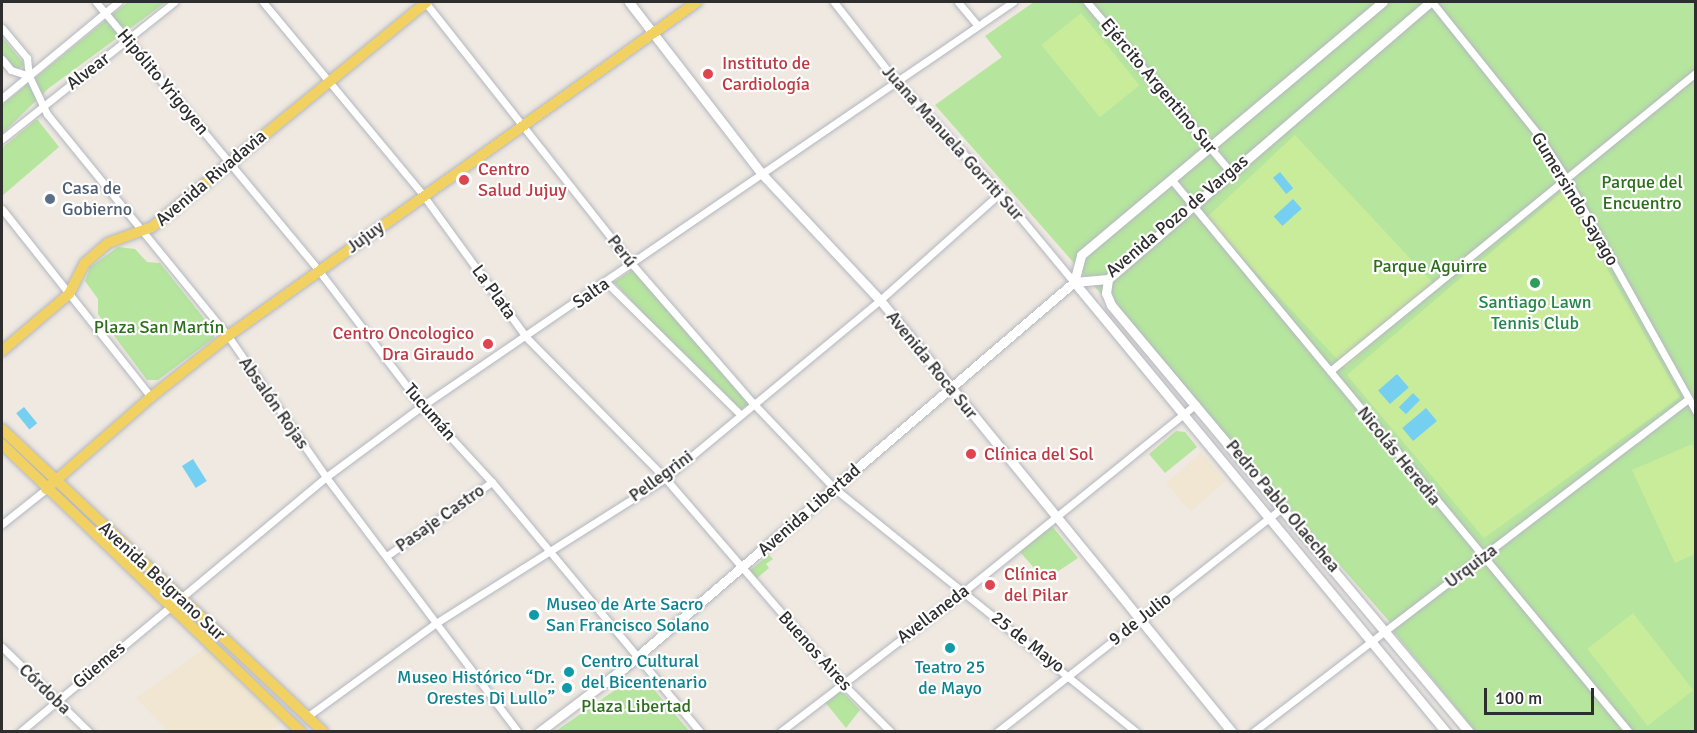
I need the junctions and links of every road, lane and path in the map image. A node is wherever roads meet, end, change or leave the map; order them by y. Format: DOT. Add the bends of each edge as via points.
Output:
graph roads {
  1 [pos="96,2"];
  2 [pos="118,2"];
  3 [pos="174,2"];
  4 [pos="262,2"];
  5 [pos="426,2"];
  6 [pos="629,2"];
  7 [pos="697,2"];
  8 [pos="834,2"];
  9 [pos="958,2"];
  10 [pos="1013,2"];
  11 [pos="1088,2"];
  12 [pos="1383,2"];
  13 [pos="1431,2"];
  14 [pos="105,12"];
  15 [pos="977,25"];
  16 [pos="2,28"];
  17 [pos="654,32"];
  18 [pos="129,40"];
  19 [pos="2,59"];
  20 [pos="1695,74"];
  21 [pos="28,76"];
  22 [pos="895,80"];
  23 [pos="328,81"];
  24 [pos="2,98"];
  25 [pos="42,106"];
  26 [pos="523,124"];
  27 [pos="2,139"];
  28 [pos="1210,147"];
  29 [pos="230,162"];
  30 [pos="1230,171"];
  31 [pos="762,174"];
  32 [pos="1566,178"];
  33 [pos="1171,179"];
  34 [pos="1000,193"];
  35 [pos="423,195"];
  36 [pos="1191,205"];
  37 [pos="2,209"];
  38 [pos="140,232"];
  39 [pos="632,264"];
  40 [pos="319,271"];
  41 [pos="1108,279"];
  42 [pos="606,282"];
  43 [pos="1074,282"];
  44 [pos="69,294"];
  45 [pos="880,300"];
  46 [pos="228,336"];
  47 [pos="526,337"];
  48 [pos="2,351"];
  49 [pos="1330,371"];
  50 [pos="952,388"];
  51 [pos="152,397"];
  52 [pos="1688,399"];
  53 [pos="752,402"];
  54 [pos="1196,404"];
  55 [pos="422,406"];
  56 [pos="1695,412"];
  57 [pos="739,413"];
  58 [pos="1182,416"];
  59 [pos="2,429"];
  60 [pos="2,444"];
  61 [pos="327,477"];
  62 [pos="664,478"];
  63 [pos="56,481"];
  64 [pos="492,482"];
  65 [pos="834,488"];
  66 [pos="46,489"];
  67 [pos="1283,507"];
  68 [pos="1054,517"];
  69 [pos="1270,517"];
  70 [pos="2,524"];
  71 [pos="548,550"];
  72 [pos="388,555"];
  73 [pos="1482,557"];
  74 [pos="741,569"];
  75 [pos="963,592"];
  76 [pos="179,598"];
  77 [pos="170,606"];
  78 [pos="1139,619"];
  79 [pos="436,623"];
  80 [pos="1387,630"];
  81 [pos="1372,641"];
  82 [pos="2,647"];
  83 [pos="638,657"];
  84 [pos="1069,675"];
  85 [pos="842,683"];
  86 [pos="57,700"];
  87 [pos="308,716"];
  88 [pos="295,730"];
  89 [pos="543,730"];
  90 [pos="20,732"];
  91 [pos="89,732"];
  92 [pos="323,732"];
  93 [pos="518,732"];
  94 [pos="700,732"];
  95 [pos="780,732"];
  96 [pos="891,732"];
  97 [pos="997,732"];
  98 [pos="1136,732"];
  99 [pos="1232,732"];
  100 [pos="1253,732"];
  101 [pos="1446,732"];
  102 [pos="1469,732"];
  103 [pos="1629,732"];
  1 -- 14 [label="street, Hipólito Yrigoyen"];
  2 -- 14 [label="street, Alvear"];
  3 -- 18 [label="street, Alvear"];
  4 -- 23 [label="street, La Plata"];
  5 -- 23 [label="main road, Avenida Rivadavia"];
  5 -- 26 [label="street, Perú"];
  6 -- 17 [label="street, Avenida Roca Sur"];
  7 -- 17 [label="main road, Jujuy"];
  8 -- 22 [label="street, Juana Manuela Gorriti Sur"];
  9 -- 15 [label="street"];
  10 -- 15 [label="street, Salta"];
  11 -- 28 [label="street, Ejército Argentino Sur"];
  12 -- 28 [label="street, Avenida Pozo de Vargas"];
  13 -- 30 [label="street, Avenida Pozo de Vargas"];
  13 -- 32 [label="street, Gumersindo Sayago" via="1536,132"];
  14 -- 18 [label="street, Hipólito Yrigoyen"];
  14 -- 21 [label="street, Alvear"];
  15 -- 22 [label="street, Salta"];
  16 -- 21 [label="street, Absalón Rojas" via="27,58"];
  17 -- 26 [label="main road, Jujuy"];
  17 -- 31 [label="street, Avenida Roca Sur"];
  18 -- 25 [label="street, Alvear"];
  18 -- 29 [label="street, Hipólito Yrigoyen"];
  19 -- 21 [label="street" via="11,70"];
  20 -- 32 [label="street"];
  21 -- 24 [label="street, Alvear"];
  21 -- 25 [label="street, Absalón Rojas"];
  22 -- 31 [label="street, Salta"];
  22 -- 34 [label="street, Juana Manuela Gorriti Sur"];
  23 -- 29 [label="main road, Avenida Rivadavia"];
  23 -- 35 [label="street, La Plata"];
  25 -- 27 [label="street, Alvear"];
  25 -- 38 [label="street, Absalón Rojas"];
  26 -- 35 [label="main road, Jujuy"];
  26 -- 39 [label="street, Perú"];
  28 -- 30 [label="street, Ejército Argentino Sur"];
  28 -- 33 [label="street, Avenida Pozo de Vargas"];
  29 -- 38 [label="main road, Avenida Rivadavia" via="152,227"];
  29 -- 40 [label="street, Tucumán"];
  30 -- 36 [label="street, Avenida Pozo de Vargas"];
  31 -- 39 [label="street, Salta"];
  31 -- 45 [label="street, Avenida Roca Sur"];
  32 -- 49 [label="street"];
  32 -- 52 [label="street, Gumersindo Sayago"];
  33 -- 36 [label="street, Nicolás Heredia"];
  33 -- 43 [label="street, Avenida Pozo de Vargas" via="1081,255"];
  34 -- 43 [label="street, Juana Manuela Gorriti Sur"];
  34 -- 45 [label="street, Pellegrini"];
  35 -- 40 [label="main road, Jujuy"];
  35 -- 47 [label="street, La Plata"];
  36 -- 41 [label="street, Avenida Pozo de Vargas"];
  36 -- 49 [label="street, Nicolás Heredia"];
  37 -- 44 [label="street"];
  38 -- 44 [label="main road, Avenida Rivadavia" via="113,240 94,254"];
  38 -- 46 [label="street, Absalón Rojas"];
  39 -- 42 [label="street, Salta"];
  39 -- 53 [label="street, Perú"];
  40 -- 46 [label="main road, Jujuy"];
  40 -- 55 [label="street, Tucumán"];
  41 -- 43 [label="street, Avenida Pozo de Vargas"];
  41 -- 54 [label="street, Pedro Pablo Olaechea" via="1106,293 1111,305"];
  42 -- 47 [label="street, Salta"];
  42 -- 57 [label="street"];
  43 -- 50 [label="street, Avenida Libertad"];
  43 -- 58 [label="street, Pedro Pablo Olaechea"];
  44 -- 48 [label="main road, Avenida Rivadavia"];
  44 -- 51 [label="street"];
  45 -- 50 [label="street, Avenida Roca Sur"];
  45 -- 53 [label="street, Pellegrini"];
  46 -- 51 [label="main road, Jujuy"];
  46 -- 61 [label="street, Absalón Rojas"];
  47 -- 55 [label="street, Salta"];
  47 -- 62 [label="street, La Plata"];
  49 -- 73 [label="street, Nicolás Heredia"];
  50 -- 65 [label="street, Avenida Libertad"];
  50 -- 68 [label="street, Avenida Roca Sur"];
  51 -- 63 [label="main road, Jujuy"];
  52 -- 56 [label="street, Gumersindo Sayago"];
  52 -- 73 [label="street, Urquiza"];
  53 -- 57 [label="street, Pellegrini"];
  53 -- 65 [label="street, Perú"];
  54 -- 58 [label="street, Avellaneda"];
  54 -- 67 [label="street, Pedro Pablo Olaechea"];
  55 -- 61 [label="street, Salta"];
  55 -- 64 [label="street, Tucumán"];
  57 -- 62 [label="street, Pellegrini"];
  58 -- 68 [label="street, Avellaneda"];
  58 -- 69 [label="street, Pedro Pablo Olaechea"];
  59 -- 63 [label="main road, Avenida Belgrano Sur"];
  60 -- 66 [label="main road, Avenida Belgrano Sur"];
  61 -- 72 [label="street, Absalón Rojas"];
  61 -- 76 [label="street, Salta"];
  62 -- 71 [label="street, Pellegrini"];
  62 -- 74 [label="street, La Plata"];
  63 -- 66 [label="main road, Jujuy"];
  63 -- 76 [label="main road, Avenida Belgrano Sur"];
  64 -- 71 [label="street, Tucumán"];
  64 -- 72 [label="street, Pasaje Castro"];
  65 -- 74 [label="street, Avenida Libertad"];
  65 -- 75 [label="street, 25 de Mayo"];
  66 -- 70 [label="street"];
  66 -- 77 [label="main road, Avenida Belgrano Sur"];
  67 -- 69 [label="street, 9 de Julio"];
  67 -- 80 [label="street, Pedro Pablo Olaechea"];
  68 -- 75 [label="street, Avellaneda"];
  68 -- 78 [label="street, Avenida Roca Sur"];
  69 -- 78 [label="street, 9 de Julio"];
  69 -- 81 [label="street, Pedro Pablo Olaechea"];
  71 -- 79 [label="street, Pellegrini"];
  71 -- 83 [label="street, Tucumán"];
  72 -- 79 [label="street, Absalón Rojas"];
  73 -- 80 [label="street, Urquiza"];
  73 -- 103 [label="street, Nicolás Heredia"];
  74 -- 83 [label="street, Avenida Libertad"];
  74 -- 85 [label="street, Buenos Aires"];
  75 -- 84 [label="street, 25 de Mayo"];
  75 -- 85 [label="street, Avellaneda"];
  76 -- 77 [label="street, Güemes"];
  76 -- 87 [label="main road, Avenida Belgrano Sur"];
  77 -- 86 [label="street, Güemes"];
  77 -- 88 [label="main road, Avenida Belgrano Sur"];
  78 -- 84 [label="street, 9 de Julio"];
  78 -- 99 [label="street, Avenida Roca Sur"];
  79 -- 87 [label="street, Pellegrini"];
  79 -- 93 [label="street, Absalón Rojas"];
  80 -- 81 [label="street, Urquiza"];
  80 -- 102 [label="street, Pedro Pablo Olaechea"];
  81 -- 100 [label="street, Urquiza"];
  81 -- 101 [label="street, Pedro Pablo Olaechea"];
  82 -- 86 [label="street, Córdoba"];
  83 -- 89 [label="street, Avenida Libertad"];
  83 -- 94 [label="street, Tucumán"];
  84 -- 97 [label="street, 9 de Julio"];
  84 -- 98 [label="street, 25 de Mayo"];
  85 -- 95 [label="street, Avellaneda"];
  85 -- 96 [label="street, Buenos Aires"];
  86 -- 90 [label="street, Güemes"];
  86 -- 91 [label="street, Córdoba"];
  87 -- 88 [label="main road, Pellegrini"];
  87 -- 92 [label="main road, Avenida Belgrano Sur"];
}
